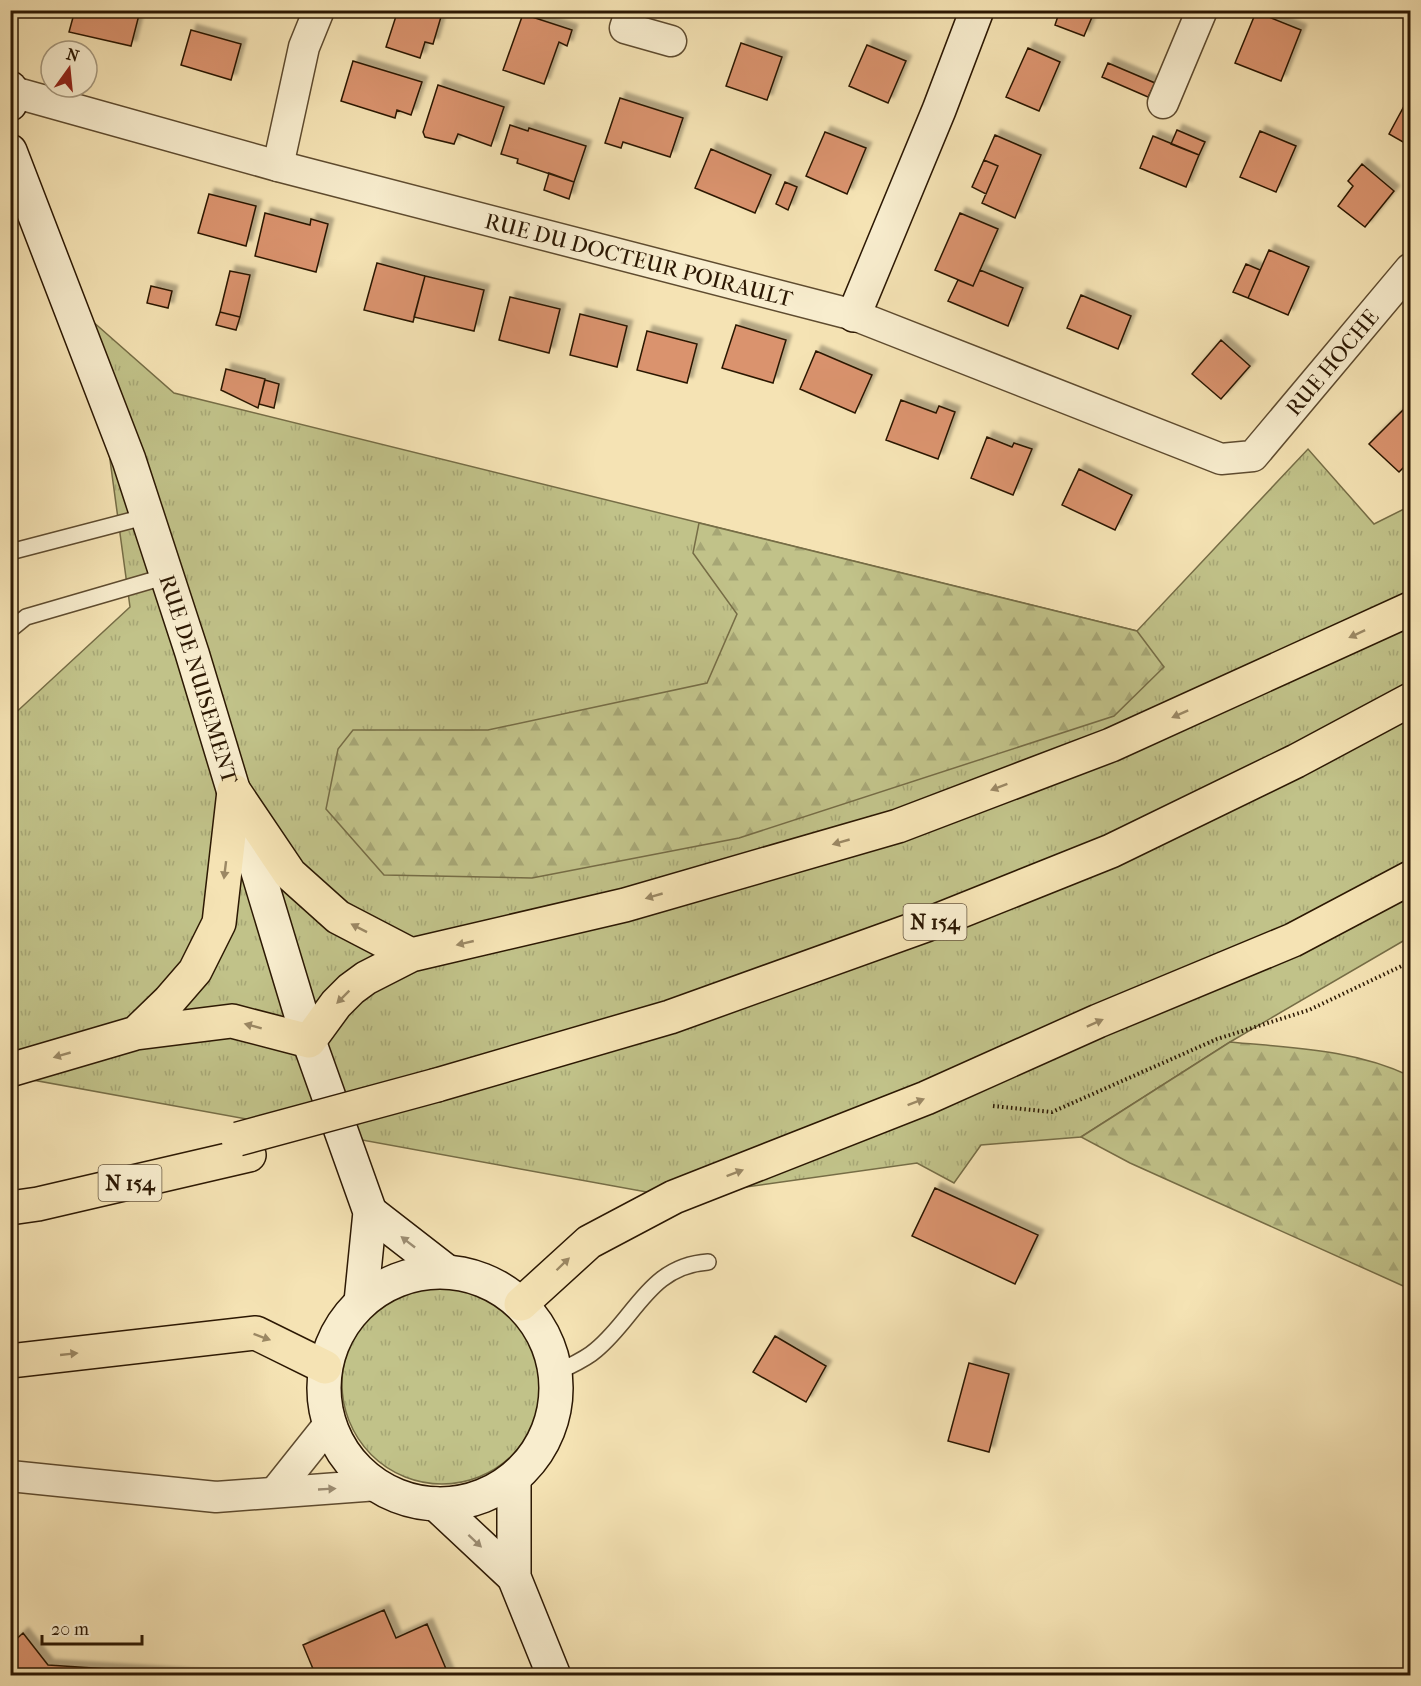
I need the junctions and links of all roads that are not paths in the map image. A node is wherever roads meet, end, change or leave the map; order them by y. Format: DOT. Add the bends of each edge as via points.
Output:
graph roads {
  1 [pos="319,10"];
  2 [pos="631,10"];
  3 [pos="977,10"];
  4 [pos="1202,10"];
  5 [pos="671,41"];
  6 [pos="11,95"];
  7 [pos="1163,103"];
  8 [pos="10,151"];
  9 [pos="278,166"];
  10 [pos="1410,269"];
  11 [pos="855,315"];
  12 [pos="1253,456"];
  13 [pos="148,516"];
  14 [pos="10,552"];
  15 [pos="167,576"];
  16 [pos="1410,609"];
  17 [pos="10,630"];
  18 [pos="1410,700"];
  19 [pos="1410,721"];
  20 [pos="234,791"];
  21 [pos="1410,878"];
  22 [pos="411,955"];
  23 [pos="136,1034"];
  24 [pos="309,1041"];
  25 [pos="10,1070"];
  26 [pos="439,1093"];
  27 [pos="244,1147"];
  28 [pos="10,1187"];
  29 [pos="10,1208"];
  30 [pos="370,1212"];
  31 [pos="708,1262"];
  32 [pos="446,1271"];
  33 [pos="361,1302"];
  34 [pos="521,1304"];
  35 [pos="10,1361"];
  36 [pos="326,1367"];
  37 [pos="556,1373"];
  38 [pos="330,1423"];
  39 [pos="10,1476"];
  40 [pos="514,1478"];
  41 [pos="378,1485"];
  42 [pos="275,1492"];
  43 [pos="436,1504"];
  44 [pos="514,1577"];
  45 [pos="554,1676"];
  1 -- 9 [label="street" via="304,47"];
  2 -- 5 [label="street" via="625,28"];
  3 -- 11 [label="street"];
  4 -- 7 [label="street"];
  6 -- 9 [label="street, RUE DU DOCTEUR POIRAULT"];
  8 -- 13 [label="street, RUE DE NUISEMENT"];
  9 -- 11 [label="street, RUE DU DOCTEUR POIRAULT"];
  10 -- 12 [label="street, RUE HOCHE"];
  11 -- 12 [label="street, RUE DU DOCTEUR POIRAULT" via="1221,459"];
  13 -- 14 [label="lane"];
  13 -- 15 [label="street, RUE DE NUISEMENT"];
  15 -- 17 [label="lane" via="26,617"];
  15 -- 20 [label="street, RUE DE NUISEMENT"];
  16 -- 22 [label="main road, one-way" via="1111,745 898,826 625,904"];
  18 -- 26 [label="main road, N 154" via="1296,761 1111,851 926,925 670,1017"];
  19 -- 26 [label="main road, N 154" via="1091,878 894,956 693,1026"];
  22 -- 20 [label="main road, one-way" via="338,917 291,874"];
  20 -- 23 [label="main road, one-way" via="219,923 195,971"];
  20 -- 24 [label="street, RUE DE NUISEMENT"];
  34 -- 21 [label="main road, one-way" via="589,1242 674,1197 926,1098 1293,940"];
  22 -- 24 [label="main road, one-way" via="351,989"];
  24 -- 23 [label="main road, one-way" via="232,1021"];
  23 -- 25 [label="main road, one-way"];
  24 -- 30 [label="street, RUE DE NUISEMENT"];
  26 -- 27 [label="main road, N 154, bridge"];
  27 -- 28 [label="main road, N 154"];
  27 -- 29 [label="main road, N 154" via="38,1204"];
  32 -- 30 [label="street, one-way"];
  30 -- 33 [label="street, RUE DE NUISEMENT"];
  31 -- 37 [label="lane" via="688,1263 654,1283 596,1351"];
  32 -- 33 [label="street" via="415,1274 386,1285"];
  32 -- 34 [label="street" via="473,1276 499,1287"];
  33 -- 36 [label="street" via="338,1332"];
  34 -- 37 [label="street" via="544,1336"];
  35 -- 36 [label="main road, one-way" via="256,1333"];
  36 -- 38 [label="street" via="325,1401"];
  37 -- 40 [label="street" via="554,1412 540,1448"];
  38 -- 41 [label="street" via="350,1461"];
  38 -- 42 [label="street"];
  39 -- 42 [label="street" via="196,1496"];
  40 -- 43 [label="street" via="490,1493 464,1502"];
  40 -- 44 [label="street"];
  42 -- 41 [label="street, one-way"];
  41 -- 43 [label="street" via="404,1498"];
  43 -- 44 [label="street, one-way"];
  44 -- 45 [label="street"];
}
